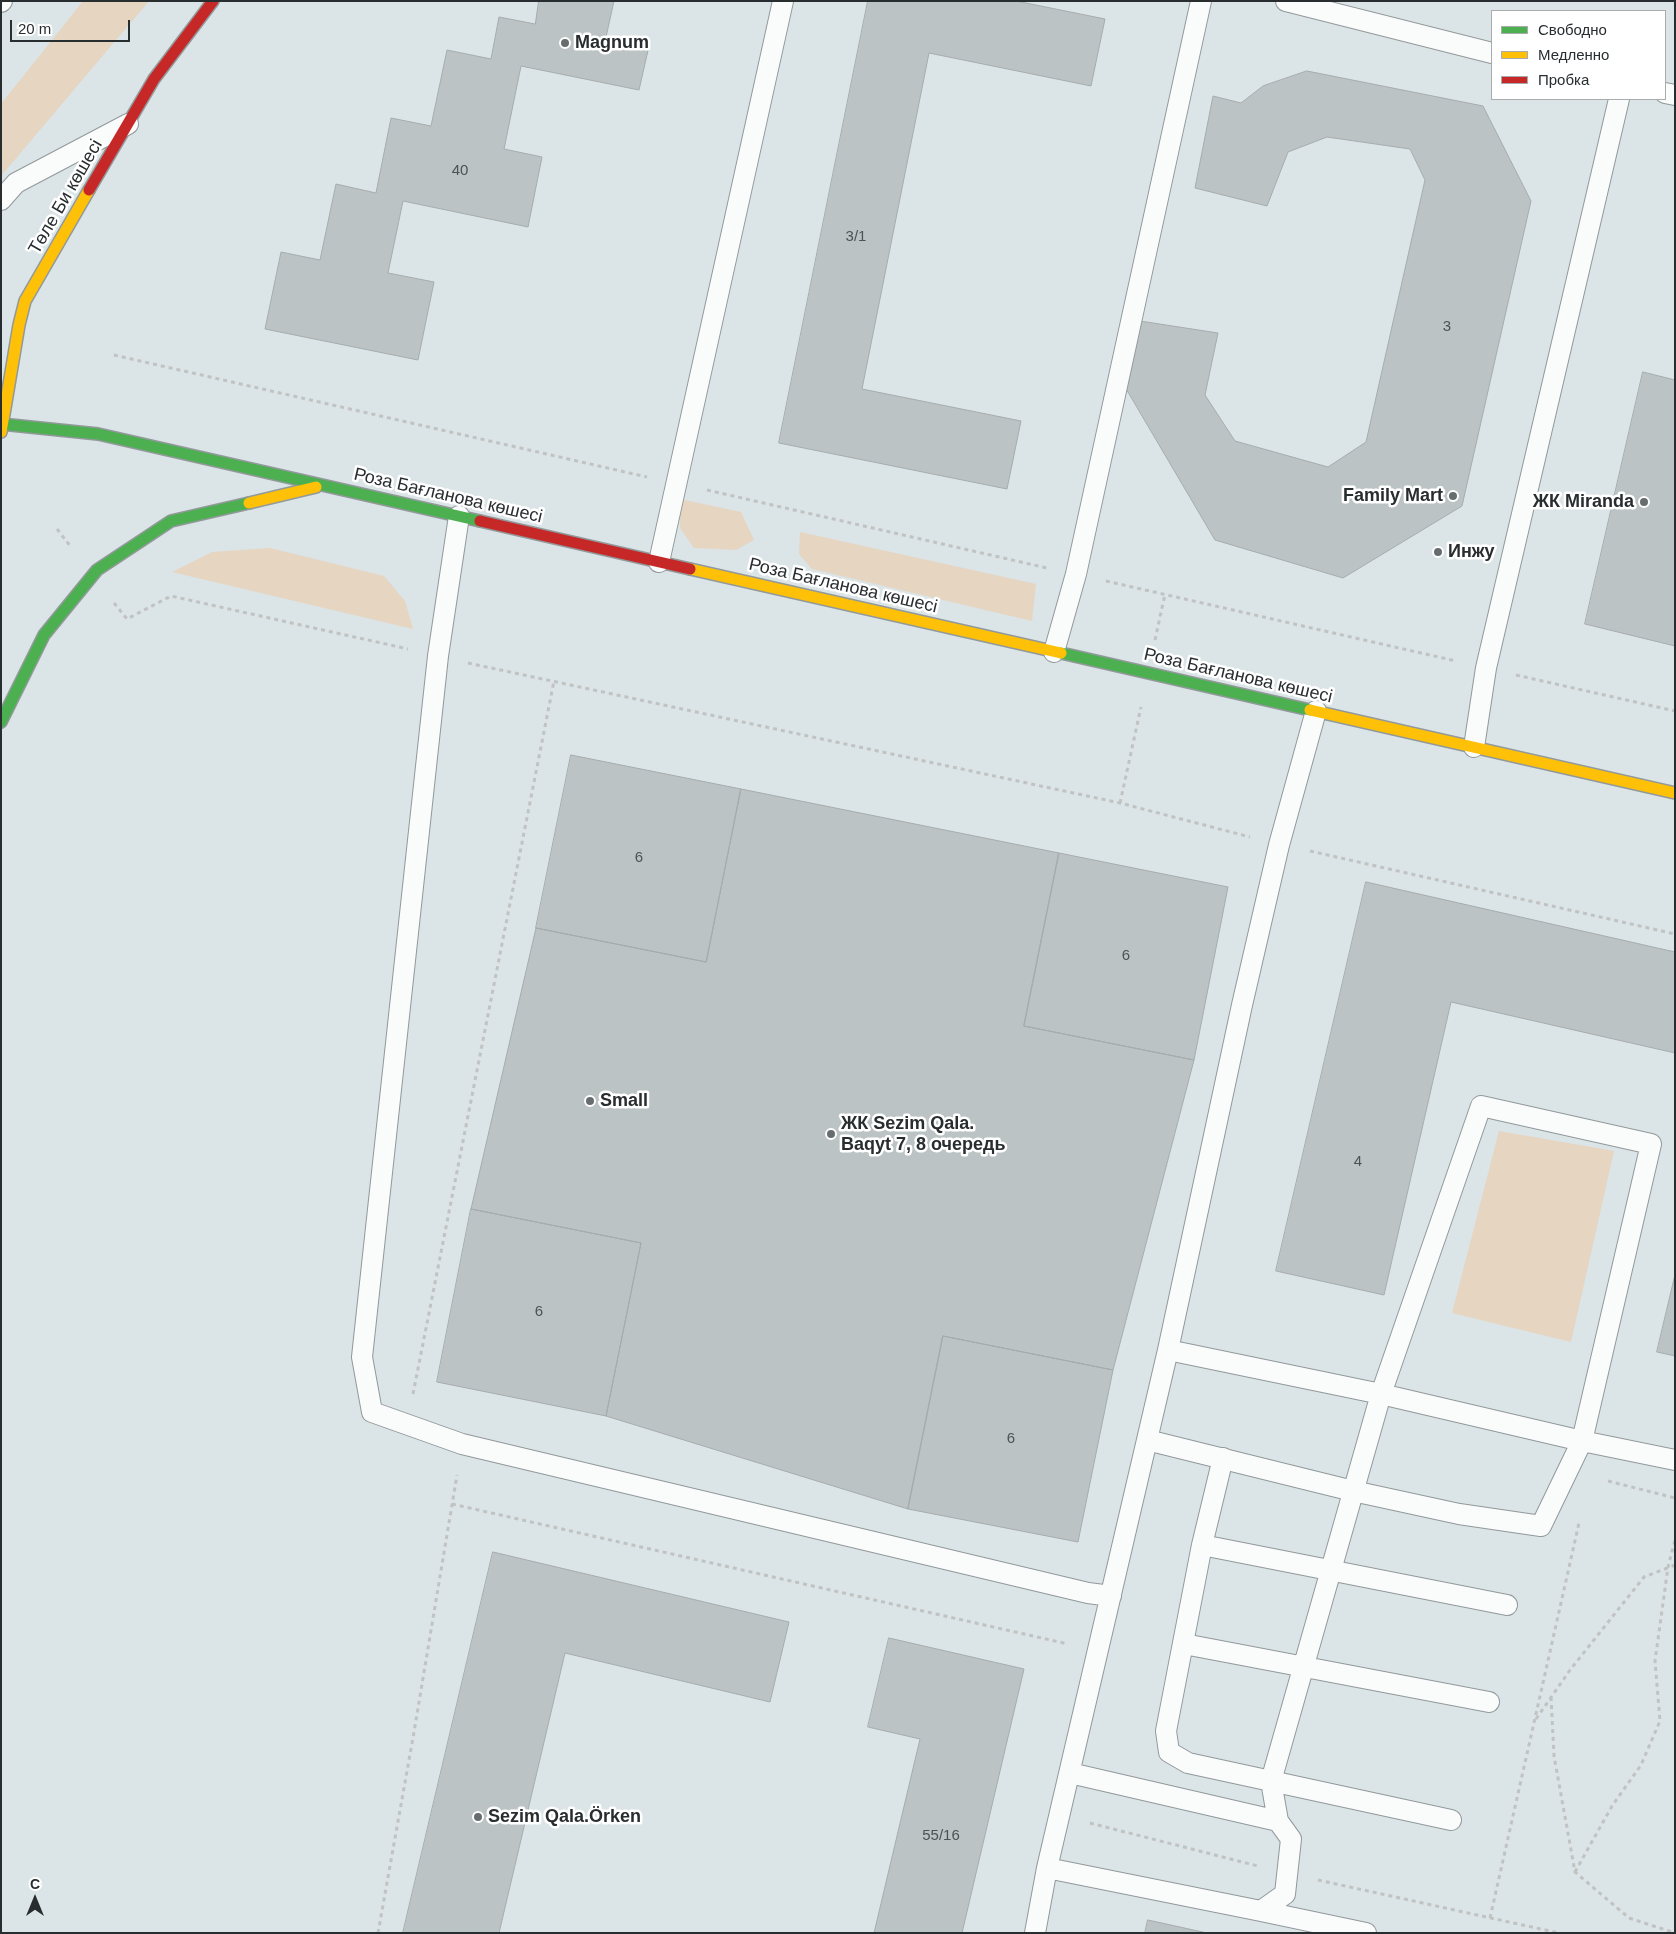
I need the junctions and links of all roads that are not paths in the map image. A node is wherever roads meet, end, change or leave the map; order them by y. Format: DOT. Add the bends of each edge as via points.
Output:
graph roads {
  1 [pos="213,1"];
  2 [pos="783,1"];
  3 [pos="1202,1"];
  4 [pos="1286,1"];
  5 [pos="1491,53"];
  6 [pos="1620,100"];
  7 [pos="128,124"];
  8 [pos="1,200"];
  9 [pos="2,427"];
  10 [pos="322,485"];
  11 [pos="459,516"];
  12 [pos="659,562"];
  13 [pos="1054,652"];
  14 [pos="1316,712"];
  15 [pos="1,722"];
  16 [pos="1474,747"];
  17 [pos="1675,793"];
  18 [pos="1168,1350"];
  19 [pos="1381,1394"];
  20 [pos="1147,1440"];
  21 [pos="1590,1443"];
  22 [pos="1223,1458"];
  23 [pos="1675,1460"];
  24 [pos="1353,1491"];
  25 [pos="1202,1546"];
  26 [pos="1331,1571"];
  27 [pos="1111,1596"];
  28 [pos="1508,1605"];
  29 [pos="1184,1644"];
  30 [pos="1303,1668"];
  31 [pos="1489,1702"];
  32 [pos="1070,1773"];
  33 [pos="1271,1781"];
  34 [pos="1450,1820"];
  35 [pos="1278,1821"];
  36 [pos="1048,1868"];
  37 [pos="1261,1911"];
  38 [pos="1035,1933"];
  39 [pos="1366,1933"];
  1 -- 7 [label="street, Төле Би көшесі" via="154,79"];
  2 -- 12 [label="lane"];
  3 -- 13 [label="lane" via="1076,574"];
  4 -- 5 [label="lane"];
  6 -- 16 [label="lane" via="1486,668"];
  7 -- 8 [label="lane" via="16,183"];
  7 -- 9 [label="street, Төле Би көшесі" via="25,301"];
  9 -- 10 [label="street, Роза Бағланова көшесі" via="98,434"];
  10 -- 11 [label="street, Роза Бағланова көшесі"];
  10 -- 15 [label="street" via="171,521 97,570 44,635"];
  11 -- 12 [label="street, Роза Бағланова көшесі"];
  11 -- 27 [label="lane" via="438,656 362,1357 372,1412 462,1444"];
  12 -- 13 [label="street, Роза Бағланова көшесі"];
  13 -- 14 [label="street, Роза Бағланова көшесі"];
  14 -- 16 [label="street, Роза Бағланова көшесі"];
  14 -- 18 [label="lane" via="1279,845"];
  16 -- 17 [label="street, Роза Бағланова көшесі"];
  18 -- 19 [label="lane"];
  18 -- 20 [label="lane"];
  19 -- 21 [label="lane"];
  19 -- 21 [label="lane" via="1481,1106 1651,1144"];
  19 -- 24 [label="lane"];
  20 -- 22 [label="lane"];
  20 -- 27 [label="lane"];
  21 -- 23 [label="lane"];
  21 -- 24 [label="lane" via="1541,1526 1459,1514"];
  22 -- 24 [label="lane"];
  22 -- 25 [label="lane"];
  24 -- 26 [label="lane"];
  25 -- 26 [label="lane"];
  25 -- 29 [label="lane"];
  26 -- 28 [label="lane"];
  26 -- 30 [label="lane"];
  27 -- 32 [label="lane"];
  29 -- 30 [label="lane"];
  29 -- 33 [label="lane" via="1166,1731 1169,1752 1188,1763"];
  30 -- 31 [label="lane"];
  30 -- 33 [label="lane"];
  32 -- 35 [label="lane"];
  32 -- 36 [label="lane"];
  33 -- 34 [label="lane"];
  33 -- 35 [label="lane"];
  35 -- 37 [label="lane" via="1291,1839 1285,1894"];
  36 -- 37 [label="lane"];
  36 -- 38 [label="lane"];
  37 -- 39 [label="lane"];
}
